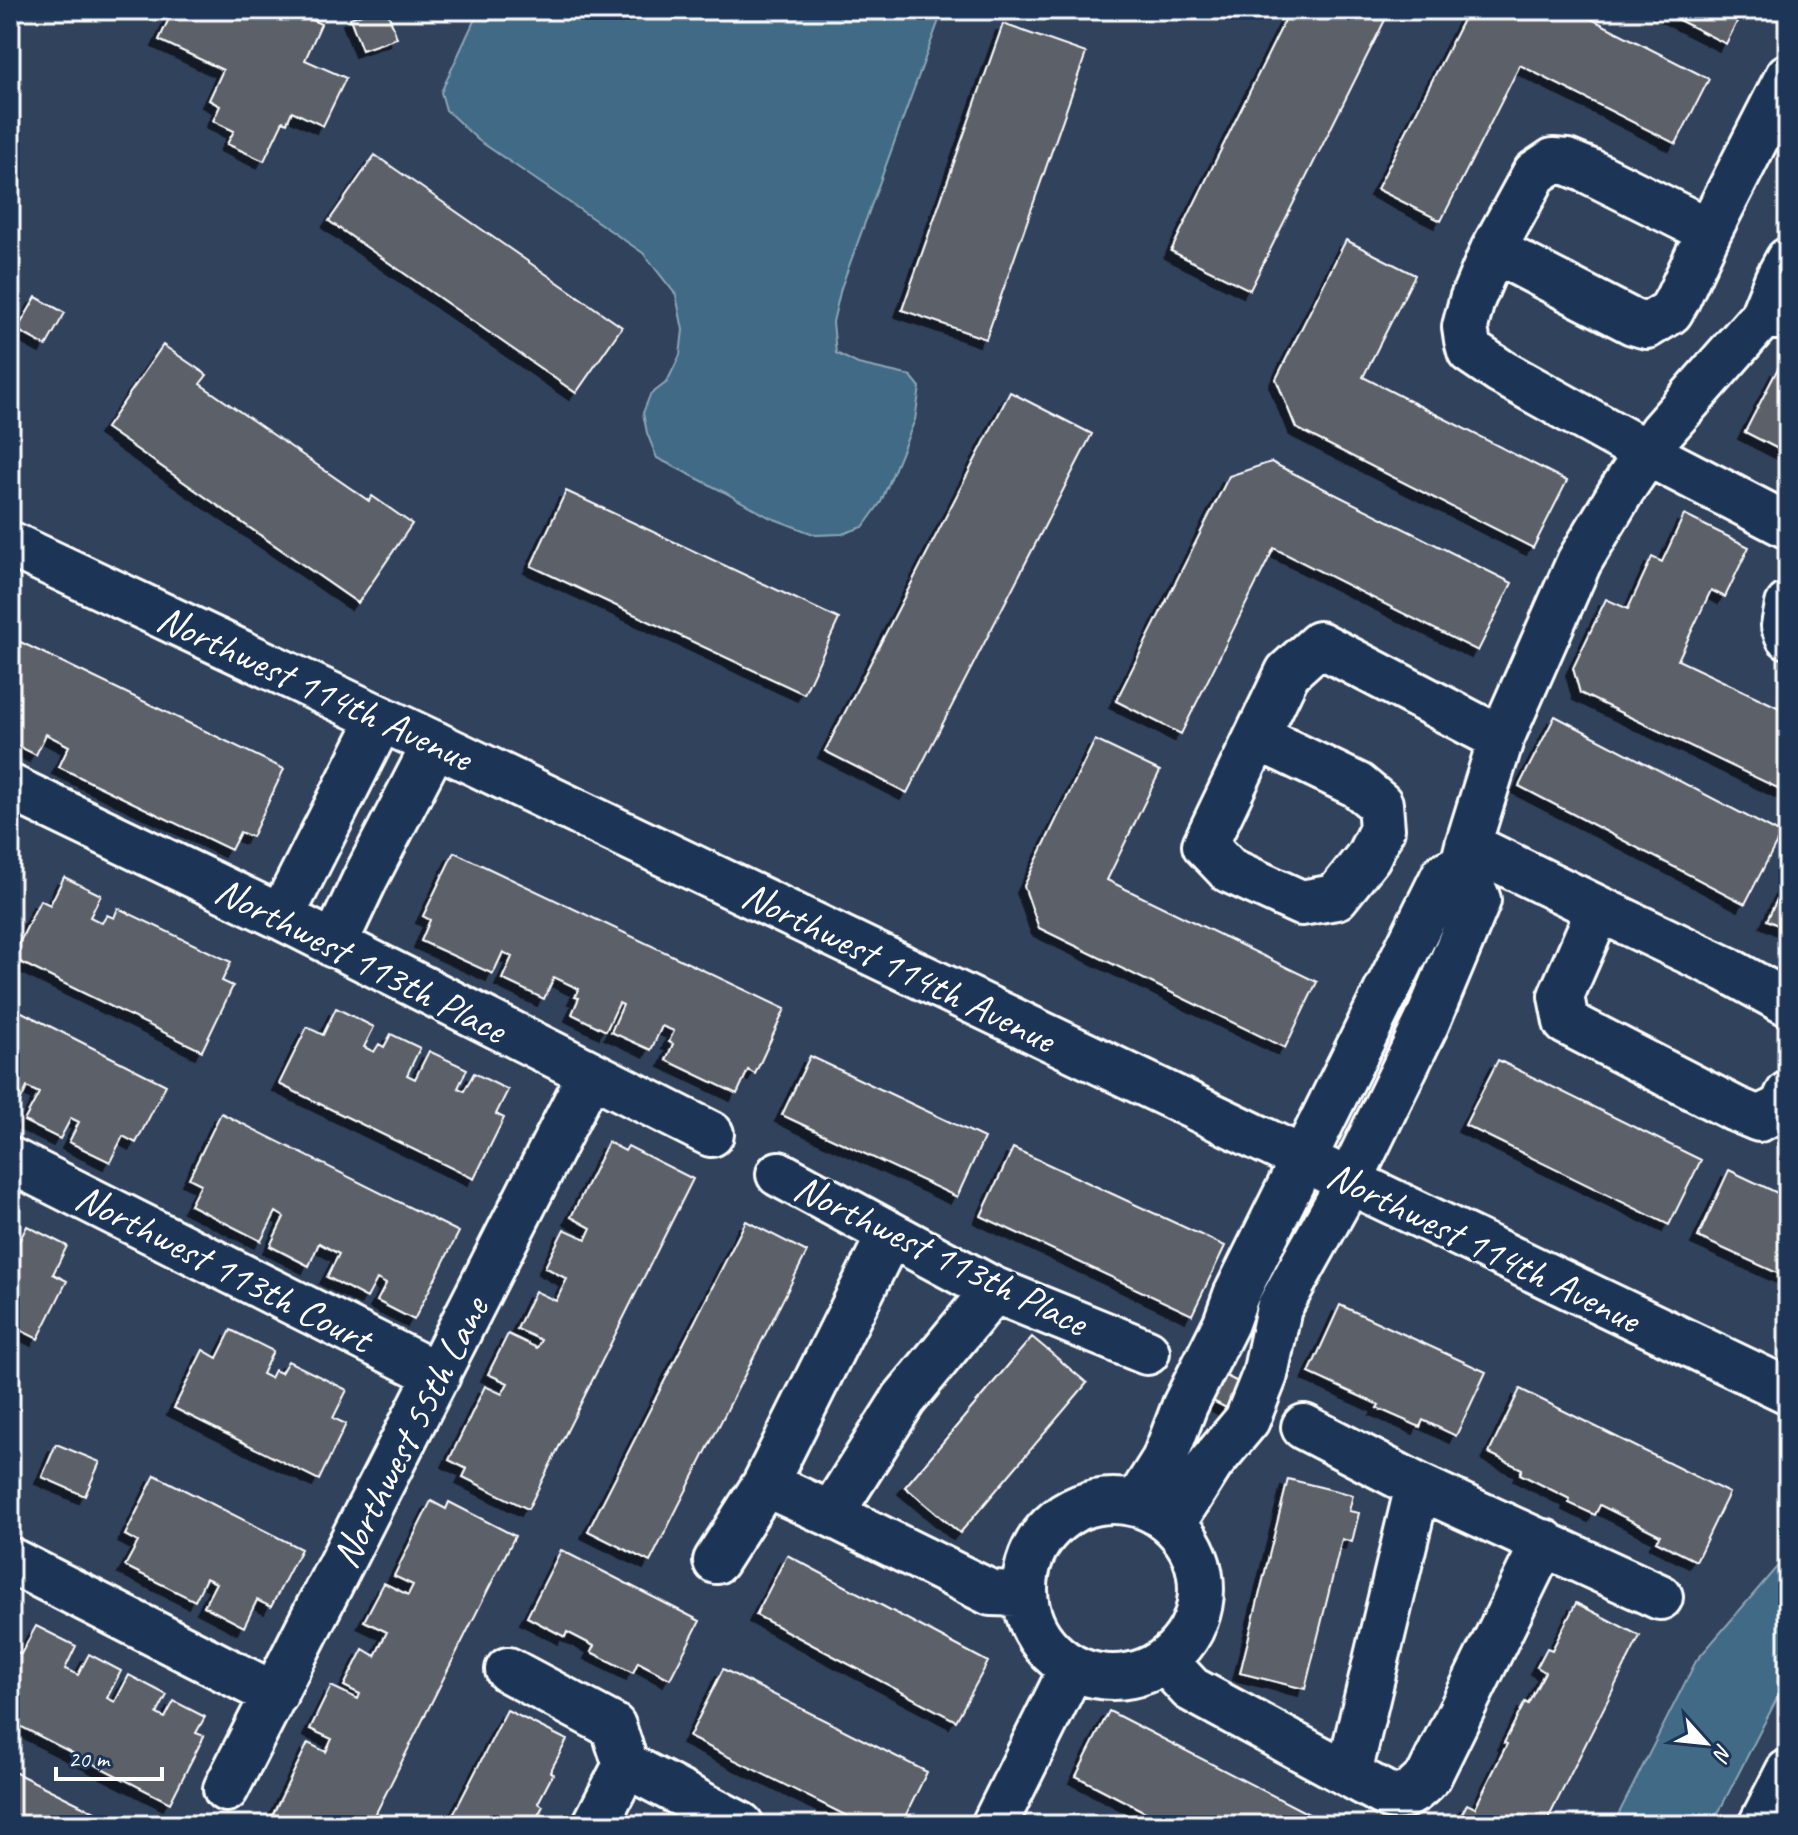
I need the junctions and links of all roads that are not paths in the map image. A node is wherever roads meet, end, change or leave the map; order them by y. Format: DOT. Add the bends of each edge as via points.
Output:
graph roads {
  1 [pos="1788,76"];
  2 [pos="1709,231"];
  3 [pos="1493,250"];
  4 [pos="1788,260"];
  5 [pos="1775,316"];
  6 [pos="1647,453"];
  7 [pos="1788,526"];
  8 [pos="10,544"];
  9 [pos="1788,605"];
  10 [pos="1788,636"];
  11 [pos="381,719"];
  12 [pos="1257,737"];
  13 [pos="1501,739"];
  14 [pos="435,744"];
  15 [pos="12,793"];
  16 [pos="1466,855"];
  17 [pos="1599,909"];
  18 [pos="281,917"];
  19 [pos="1414,936"];
  20 [pos="334,945"];
  21 [pos="1455,956"];
  22 [pos="1788,1003"];
  23 [pos="590,1074"];
  24 [pos="1788,1094"];
  25 [pos="711,1134"];
  26 [pos="1303,1159"];
  27 [pos="10,1160"];
  28 [pos="779,1174"];
  29 [pos="1349,1182"];
  30 [pos="890,1234"];
  31 [pos="994,1290"];
  32 [pos="1147,1352"];
  33 [pos="438,1375"];
  34 [pos="1788,1391"];
  35 [pos="1178,1424"];
  36 [pos="1304,1427"];
  37 [pos="1223,1448"];
  38 [pos="765,1484"];
  39 [pos="1418,1486"];
  40 [pos="1155,1513"];
  41 [pos="831,1514"];
  42 [pos="1544,1542"];
  43 [pos="10,1560"];
  44 [pos="716,1561"];
  45 [pos="1024,1594"];
  46 [pos="1660,1597"];
  47 [pos="1165,1661"];
  48 [pos="1072,1668"];
  49 [pos="508,1670"];
  50 [pos="275,1695"];
  51 [pos="626,1765"];
  52 [pos="1788,1772"];
  53 [pos="1349,1773"];
  54 [pos="226,1789"];
  55 [pos="595,1825"];
  56 [pos="741,1825"];
  57 [pos="994,1825"];
  58 [pos="1761,1825"];
  1 -- 2 [label="street"];
  2 -- 3 [label="street" via="1589,171 1553,161 1535,173"];
  2 -- 3 [label="street" via="1670,312 1647,326"];
  3 -- 6 [label="street" via="1465,327 1470,351"];
  4 -- 5 [label="street" via="1777,280"];
  5 -- 6 [label="street" via="1661,432"];
  6 -- 7 [label="street"];
  6 -- 13 [label="street" via="1579,562"];
  8 -- 11 [label="street, Northwest 114th Avenue"];
  9 -- 10 [label="street"];
  11 -- 14 [label="street, Northwest 114th Avenue"];
  11 -- 18 [label="street"];
  12 -- 13 [label="street" via="1288,672 1319,644"];
  13 -- 16 [label="street"];
  14 -- 20 [label="street"];
  14 -- 26 [label="street, Northwest 114th Avenue"];
  15 -- 18 [label="street, Northwest 113th Place"];
  16 -- 17 [label="street"];
  16 -- 19 [label="street" via="1444,875"];
  16 -- 21 [label="street" via="1478,900"];
  17 -- 22 [label="street"];
  17 -- 24 [label="street" via="1561,996 1566,1022 1759,1119 1782,1107"];
  18 -- 20 [label="street, Northwest 113th Place"];
  19 -- 21 [label="street"];
  19 -- 26 [label="street"];
  20 -- 23 [label="street, Northwest 113th Place"];
  21 -- 29 [label="street"];
  23 -- 25 [label="street, Northwest 113th Place"];
  23 -- 33 [label="street, Northwest 55th Lane"];
  26 -- 29 [label="street, Northwest 114th Avenue"];
  26 -- 35 [label="street"];
  27 -- 33 [label="street, Northwest 113th Court"];
  28 -- 30 [label="street, Northwest 113th Place"];
  29 -- 34 [label="street, Northwest 114th Avenue"];
  29 -- 37 [label="street" via="1279,1308 1265,1375 1247,1420"];
  30 -- 31 [label="street, Northwest 113th Place"];
  30 -- 38 [label="street"];
  31 -- 32 [label="street, Northwest 113th Place"];
  31 -- 41 [label="street" via="904,1399"];
  33 -- 50 [label="street, Northwest 55th Lane"];
  35 -- 37 [label="street"];
  35 -- 40 [label="street" via="1164,1460"];
  36 -- 39 [label="street"];
  37 -- 40 [label="street"];
  38 -- 41 [label="street"];
  38 -- 44 [label="street"];
  39 -- 42 [label="street"];
  39 -- 53 [label="street"];
  40 -- 45 [label="street" via="1095,1502 1057,1520 1032,1553"];
  40 -- 47 [label="street" via="1195,1555 1202,1594 1190,1632"];
  41 -- 45 [label="street" via="991,1593"];
  42 -- 46 [label="street"];
  42 -- 53 [label="street" via="1429,1776 1418,1789 1398,1797"];
  43 -- 50 [label="street"];
  45 -- 48 [label="street" via="1031,1624 1048,1649"];
  47 -- 48 [label="street" via="1135,1675 1103,1678"];
  47 -- 53 [label="street" via="1191,1689"];
  48 -- 57 [label="street"];
  49 -- 51 [label="street" via="613,1726"];
  50 -- 54 [label="street, Northwest 55th Lane"];
  51 -- 55 [label="street"];
  51 -- 56 [label="street"];
  52 -- 58 [label="street"];
}
